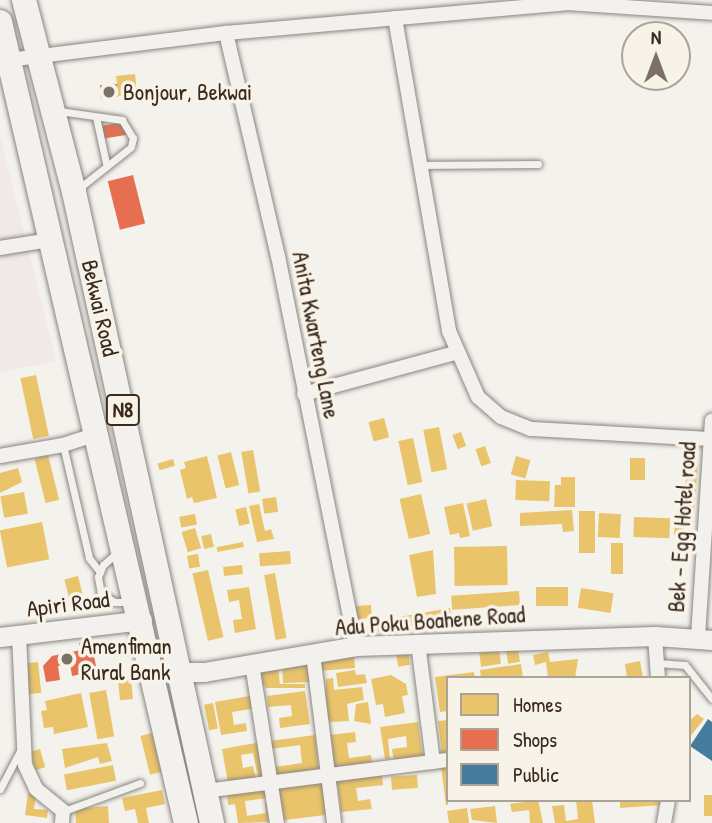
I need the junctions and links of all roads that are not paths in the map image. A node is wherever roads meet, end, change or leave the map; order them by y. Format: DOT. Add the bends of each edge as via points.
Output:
graph roads {
  1 [pos="24,0"];
  2 [pos="567,1"];
  3 [pos="712,13"];
  4 [pos="396,18"];
  5 [pos="0,22"];
  6 [pos="226,33"];
  7 [pos="37,55"];
  8 [pos="8,60"];
  9 [pos="51,109"];
  10 [pos="96,117"];
  11 [pos="106,163"];
  12 [pos="538,164"];
  13 [pos="419,165"];
  14 [pos="74,192"];
  15 [pos="50,240"];
  16 [pos="0,248"];
  17 [pos="455,353"];
  18 [pos="111,357"];
  19 [pos="78,363"];
  20 [pos="304,394"];
  21 [pos="712,420"];
  22 [pos="97,434"];
  23 [pos="711,439"];
  24 [pos="63,445"];
  25 [pos="0,456"];
  26 [pos="122,549"];
  27 [pos="100,572"];
  28 [pos="707,582"];
  29 [pos="139,611"];
  30 [pos="9,636"];
  31 [pos="655,636"];
  32 [pos="705,638"];
  33 [pos="418,643"];
  34 [pos="356,646"];
  35 [pos="313,654"];
  36 [pos="253,664"];
  37 [pos="658,670"];
  38 [pos="152,672"];
  39 [pos="180,673"];
  40 [pos="712,699"];
  41 [pos="23,746"];
  42 [pos="441,761"];
  43 [pos="326,775"];
  44 [pos="270,781"];
  45 [pos="140,783"];
  46 [pos="0,789"];
  47 [pos="205,790"];
  48 [pos="668,802"];
  49 [pos="63,817"];
  50 [pos="186,823"];
  51 [pos="212,823"];
  52 [pos="277,823"];
  53 [pos="334,823"];
  54 [pos="664,823"];
  1 -- 7 [label="highway, Bekwai Road / N8"];
  2 -- 3 [label="street"];
  2 -- 4 [label="street"];
  4 -- 6 [label="street"];
  4 -- 13 [label="street"];
  5 -- 8 [label="highway, Bekwai Road / N8"];
  6 -- 7 [label="street"];
  6 -- 20 [label="street, Anita Kwarteng Lane"];
  7 -- 8 [label="street"];
  7 -- 9 [label="highway, Bekwai Road / N8"];
  8 -- 15 [label="highway, Bekwai Road / N8"];
  9 -- 10 [label="lane"];
  9 -- 14 [label="highway, Bekwai Road / N8"];
  10 -- 11 [label="lane"];
  10 -- 11 [label="lane" via="125,122 133,138 131,147"];
  11 -- 14 [label="lane"];
  12 -- 13 [label="lane"];
  13 -- 17 [label="street"];
  14 -- 18 [label="highway, Bekwai Road / N8"];
  15 -- 16 [label="street"];
  15 -- 19 [label="highway, Bekwai Road / N8"];
  17 -- 20 [label="street"];
  17 -- 23 [label="street" via="478,397 502,417 531,429"];
  18 -- 19 [label="highway"];
  18 -- 39 [label="highway, Bekwai Road / N8"];
  19 -- 22 [label="highway, Bekwai Road / N8"];
  20 -- 34 [label="street, Anita Kwarteng Lane"];
  21 -- 23 [label="street, Bek - Egg Hotel road"];
  22 -- 24 [label="street"];
  22 -- 26 [label="highway, Bekwai Road / N8"];
  23 -- 28 [label="street, Bek - Egg Hotel road"];
  24 -- 25 [label="street"];
  24 -- 27 [label="lane" via="89,558"];
  26 -- 27 [label="lane" via="111,555"];
  26 -- 29 [label="highway, Bekwai Road / N8"];
  27 -- 29 [label="lane" via="101,594"];
  28 -- 32 [label="street, Bek - Egg Hotel road"];
  29 -- 30 [label="street, Apiri Road"];
  29 -- 38 [label="highway, Bekwai Road / N8"];
  30 -- 41 [label="street"];
  31 -- 32 [label="street, Adu Poku Boahene Road"];
  31 -- 33 [label="street, Adu Poku Boahene Road"];
  31 -- 37 [label="street"];
  33 -- 34 [label="street, Adu Poku Boahene Road"];
  33 -- 42 [label="street"];
  34 -- 35 [label="street, Adu Poku Boahene Road"];
  35 -- 36 [label="street, Adu Poku Boahene Road"];
  35 -- 43 [label="street"];
  36 -- 39 [label="street, Adu Poku Boahene Road"];
  36 -- 44 [label="street"];
  37 -- 40 [label="lane" via="685,665"];
  38 -- 39 [label="street, Adu Poku Boahene Road"];
  38 -- 50 [label="highway, Bekwai Road / N8"];
  39 -- 47 [label="highway, Bekwai Road / N8"];
  41 -- 46 [label="lane"];
  41 -- 49 [label="street" via="25,765 36,789"];
  42 -- 43 [label="street"];
  43 -- 44 [label="street"];
  43 -- 53 [label="street"];
  44 -- 47 [label="street"];
  44 -- 52 [label="street"];
  45 -- 49 [label="lane"];
  47 -- 51 [label="highway, Bekwai Road / N8"];
  48 -- 54 [label="street"];
}
